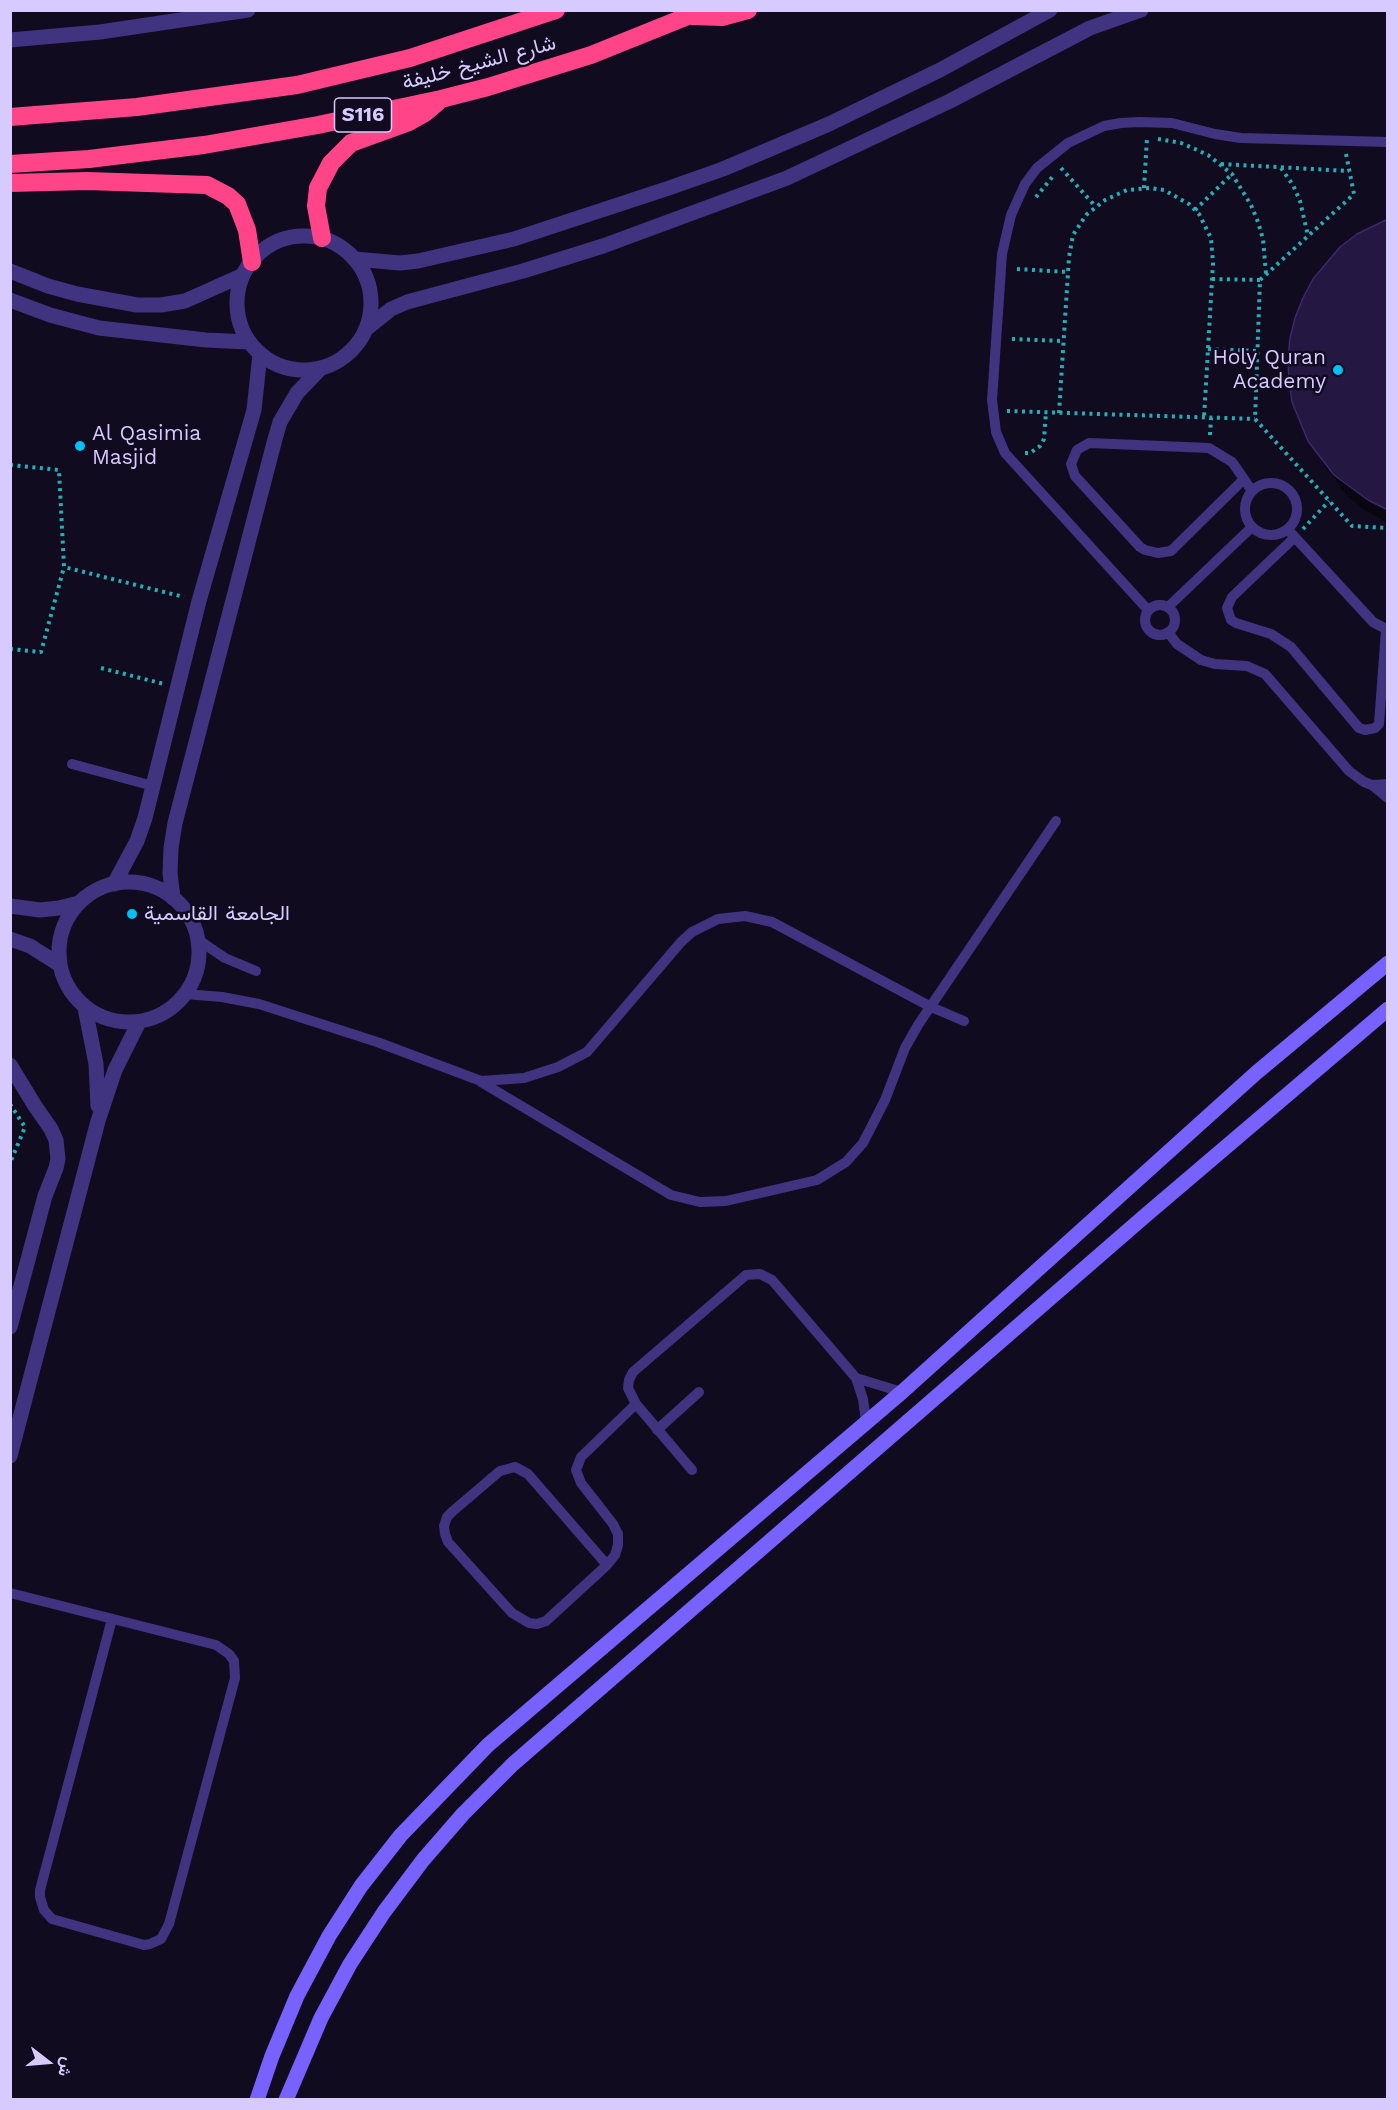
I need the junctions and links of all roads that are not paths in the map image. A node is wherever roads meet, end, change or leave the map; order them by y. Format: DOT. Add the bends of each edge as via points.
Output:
graph roads {
  1 [pos="248,10"];
  2 [pos="556,10"];
  3 [pos="748,10"];
  4 [pos="1050,10"];
  5 [pos="1141,10"];
  6 [pos="698,13"];
  7 [pos="10,40"];
  8 [pos="441,99"];
  9 [pos="10,117"];
  10 [pos="1388,142"];
  11 [pos="10,164"];
  12 [pos="10,183"];
  13 [pos="322,238"];
  14 [pos="355,259"];
  15 [pos="248,269"];
  16 [pos="10,271"];
  17 [pos="10,300"];
  18 [pos="365,330"];
  19 [pos="249,342"];
  20 [pos="260,354"];
  21 [pos="321,368"];
  22 [pos="1244,479"];
  23 [pos="1250,494"];
  24 [pos="1227,496"];
  25 [pos="1252,527"];
  26 [pos="1291,533"];
  27 [pos="1168,607"];
  28 [pos="1148,610"];
  29 [pos="1387,630"];
  30 [pos="1168,632"];
  31 [pos="72,764"];
  32 [pos="1388,784"];
  33 [pos="1372,785"];
  34 [pos="153,786"];
  35 [pos="1388,798"];
  36 [pos="1056,821"];
  37 [pos="114,884"];
  38 [pos="173,898"];
  39 [pos="79,903"];
  40 [pos="10,906"];
  41 [pos="10,939"];
  42 [pos="198,939"];
  43 [pos="1388,963"];
  44 [pos="60,965"];
  45 [pos="256,970"];
  46 [pos="185,994"];
  47 [pos="931,1007"];
  48 [pos="85,1008"];
  49 [pos="1388,1009"];
  50 [pos="964,1021"];
  51 [pos="139,1022"];
  52 [pos="10,1065"];
  53 [pos="481,1081"];
  54 [pos="98,1121"];
  55 [pos="10,1327"];
  56 [pos="856,1378"];
  57 [pos="699,1392"];
  58 [pos="902,1392"];
  59 [pos="636,1404"];
  60 [pos="866,1421"];
  61 [pos="657,1430"];
  62 [pos="10,1456"];
  63 [pos="692,1470"];
  64 [pos="607,1565"];
  65 [pos="10,1593"];
  66 [pos="112,1619"];
  67 [pos="257,2100"];
  68 [pos="286,2100"];
  1 -- 7 [label="street" via="100,32"];
  2 -- 9 [label="highway, شارع الشيخ خليفة / S116" via="410,58 297,85 137,107"];
  3 -- 6 [label="highway" via="722,17"];
  4 -- 14 [label="street" via="829,124 669,189 514,239 418,261"];
  5 -- 18 [label="street" via="1090,28 951,101 787,178 603,246 407,302 391,309"];
  6 -- 8 [label="highway, شارع الشيخ خليفة / S116" via="591,55"];
  8 -- 11 [label="highway, شارع الشيخ خليفة / S116" via="204,145"];
  8 -- 13 [label="highway" via="417,118 351,143 331,163 318,188 316,206"];
  10 -- 28 [label="lane" via="1241,138 1172,123 1104,126 1052,155 1025,184 1011,215 1002,254 992,410 996,432 1005,453"];
  12 -- 15 [label="highway" via="207,185 237,204 248,230"];
  13 -- 14 [label="street"];
  13 -- 15 [label="street" via="283,239 261,252"];
  14 -- 18 [label="street" via="370,293 370,316"];
  15 -- 16 [label="street" via="184,301 161,306 77,294"];
  15 -- 19 [label="street" via="237,302"];
  17 -- 19 [label="street" via="50,315 108,329"];
  18 -- 21 [label="street" via="347,354"];
  19 -- 20 [label="street"];
  20 -- 21 [label="street" via="289,369"];
  20 -- 34 [label="street" via="255,410 199,601"];
  21 -- 38 [label="street" via="297,393 275,439 175,823 170,873"];
  22 -- 23 [label="lane"];
  22 -- 24 [label="lane"];
  22 -- 24 [label="lane" via="1232,462 1209,448 1089,443 1077,450 1071,464 1075,476 1140,547 1152,552 1171,551"];
  23 -- 24 [label="lane"];
  23 -- 25 [label="lane" via="1245,513"];
  23 -- 26 [label="lane" via="1266,483 1288,488 1298,508"];
  25 -- 26 [label="lane" via="1266,534"];
  25 -- 27 [label="lane"];
  26 -- 29 [label="lane" via="1373,621"];
  26 -- 29 [label="lane" via="1232,597 1227,608 1231,620 1271,634 1291,646 1359,728 1365,730 1379,724"];
  27 -- 28 [label="lane" via="1160,604"];
  27 -- 30 [label="lane" via="1174,615 1174,625"];
  28 -- 30 [label="lane" via="1148,629 1157,634"];
  30 -- 33 [label="lane" via="1177,644 1201,660 1248,666 1265,674 1349,771"];
  31 -- 34 [label="lane"];
  32 -- 33 [label="lane"];
  33 -- 35 [label="lane"];
  34 -- 37 [label="street" via="137,841"];
  36 -- 47 [label="lane"];
  37 -- 38 [label="street" via="145,884"];
  37 -- 39 [label="street"];
  38 -- 42 [label="street" via="189,916"];
  39 -- 40 [label="street" via="39,910"];
  39 -- 44 [label="street" via="60,938"];
  41 -- 44 [label="street" via="30,946"];
  42 -- 45 [label="lane" via="225,958"];
  42 -- 46 [label="street" via="197,968"];
  43 -- 58 [label="main road" via="1256,1073"];
  44 -- 48 [label="street" via="69,989"];
  46 -- 51 [label="street" via="165,1012"];
  46 -- 53 [label="lane" via="259,1004"];
  47 -- 50 [label="lane"];
  47 -- 53 [label="lane" via="772,922 731,916 705,924 681,942 587,1052 543,1073"];
  47 -- 53 [label="lane" via="905,1048 863,1143 846,1162 817,1180 726,1201 700,1203 672,1195"];
  48 -- 51 [label="street" via="120,1022"];
  48 -- 54 [label="street" via="96,1064"];
  49 -- 68 [label="main road" via="513,1764 429,1852 384,1912 321,2018"];
  51 -- 54 [label="street"];
  52 -- 55 [label="street" via="35,1106 48,1147 45,1197"];
  54 -- 62 [label="street"];
  56 -- 58 [label="lane"];
  56 -- 59 [label="lane" via="772,1280 753,1273 740,1279 633,1372 628,1388"];
  56 -- 60 [label="lane" via="864,1399"];
  57 -- 61 [label="lane"];
  58 -- 60 [label="main road"];
  59 -- 61 [label="lane"];
  59 -- 64 [label="lane" via="581,1457 576,1470 618,1534 615,1555"];
  60 -- 67 [label="main road" via="488,1745 400,1835 329,1936 297,1996"];
  61 -- 63 [label="lane"];
  64 -- 64 [label="lane" via="546,1621 529,1623 512,1613 448,1542 444,1526 453,1511 500,1471 515,1467 528,1474"];
  65 -- 66 [label="lane"];
  66 -- 66 [label="lane" via="216,1645 230,1654 236,1670 169,1924 161,1939 144,1945 52,1919 40,1897"];
}
